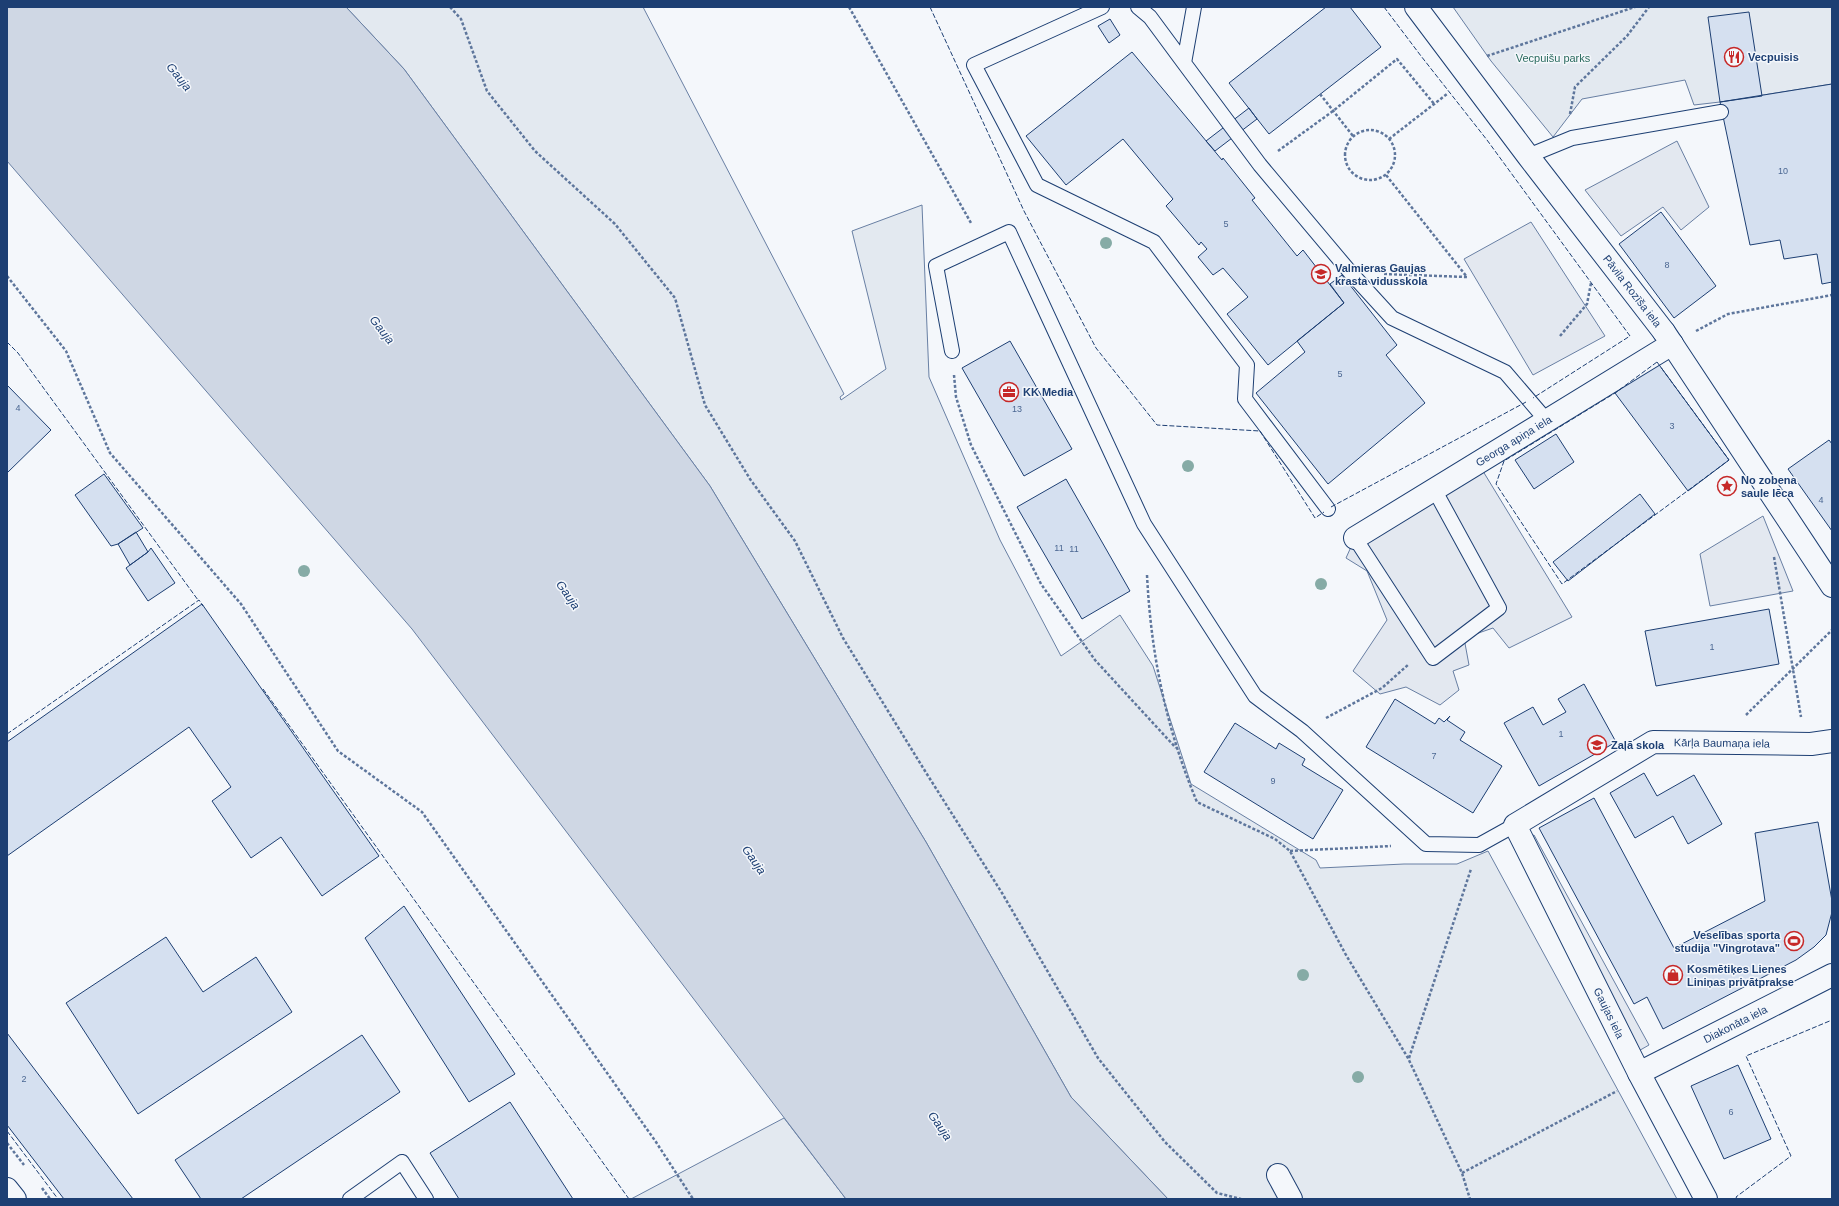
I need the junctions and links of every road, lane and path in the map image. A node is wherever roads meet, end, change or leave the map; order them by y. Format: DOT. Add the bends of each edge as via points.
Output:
graph roads {
  1 [pos="450,7"];
  2 [pos="1102,7"];
  3 [pos="1138,7"];
  4 [pos="1194,7"];
  5 [pos="1416,7"];
  6 [pos="1635,7"];
  7 [pos="1650,7"];
  8 [pos="849,8"];
  9 [pos="1485,56"];
  10 [pos="1184,63"];
  11 [pos="1450,92"];
  12 [pos="1320,94"];
  13 [pos="1435,105"];
  14 [pos="1334,111"];
  15 [pos="1721,112"];
  16 [pos="1353,136"];
  17 [pos="1572,138"];
  18 [pos="1389,139"];
  19 [pos="1528,156"];
  20 [pos="1260,165"];
  21 [pos="1386,174"];
  22 [pos="984,244"];
  23 [pos="1350,272"];
  24 [pos="7,276"];
  25 [pos="1591,281"];
  26 [pos="1832,295"];
  27 [pos="1692,334"];
  28 [pos="1560,336"];
  29 [pos="1668,338"];
  30 [pos="952,351"];
  31 [pos="1547,421"];
  32 [pos="1434,489"];
  33 [pos="1328,509"];
  34 [pos="1356,538"];
  35 [pos="1774,557"];
  36 [pos="1147,569"];
  37 [pos="1832,586"];
  38 [pos="1832,630"];
  39 [pos="1427,648"];
  40 [pos="1792,670"];
  41 [pos="1744,717"];
  42 [pos="1326,718"];
  43 [pos="1802,722"];
  44 [pos="1832,741"];
  45 [pos="1176,748"];
  46 [pos="1515,825"];
  47 [pos="1426,844"];
  48 [pos="1290,851"];
  49 [pos="1472,867"];
  50 [pos="1832,975"];
  51 [pos="1408,1058"];
  52 [pos="1639,1073"];
  53 [pos="1621,1089"];
  54 [pos="1462,1173"];
  55 [pos="1278,1175"];
  56 [pos="7,1189"];
  57 [pos="15,1199"];
  58 [pos="350,1199"];
  59 [pos="426,1199"];
  60 [pos="692,1199"];
  61 [pos="1241,1199"];
  62 [pos="1291,1199"];
  63 [pos="1470,1199"];
  64 [pos="1706,1199"];
  1 -- 61 [label="path" via="461,19 487,91 535,151 615,224 675,298 705,404 750,479 795,541 843,638 924,772 1002,893 1098,1058 1165,1142 1217,1193"];
  2 -- 33 [label="lane" via="974,64 1037,186 1154,242 1247,365 1244,399"];
  3 -- 10 [label="lane" via="1150,16"];
  4 -- 10 [label="lane"];
  5 -- 19 [label="street, Pāvila Rozīša iela"];
  6 -- 9 [label="path"];
  7 -- 17 [label="path" via="1627,36 1575,87 1569,120"];
  8 -- 22 [label="path"];
  10 -- 20 [label="lane"];
  11 -- 13 [label="path"];
  12 -- 14 [label="path"];
  13 -- 14 [label="path" via="1397,59"];
  13 -- 18 [label="path"];
  14 -- 16 [label="path"];
  14 -- 20 [label="path"];
  15 -- 17 [label="lane"];
  16 -- 18 [label="path" via="1366,130 1378,131"];
  16 -- 21 [label="path" via="1346,146 1345,159 1350,171 1361,179 1374,180"];
  17 -- 19 [label="lane"];
  18 -- 21 [label="path" via="1395,150 1393,164"];
  19 -- 29 [label="street, Pāvila Rozīša iela"];
  20 -- 23 [label="lane"];
  21 -- 23 [label="path" via="1467,277"];
  22 -- 30 [label="lane" via="936,266"];
  22 -- 47 [label="lane" via="1009,232 1144,524 1255,696 1302,731"];
  23 -- 31 [label="lane" via="1392,318 1505,372"];
  24 -- 60 [label="path" via="66,351 110,453 241,604 338,751 422,812 651,1136"];
  25 -- 28 [label="path" via="1587,304"];
  26 -- 27 [label="path" via="1728,314"];
  29 -- 31 [label="street, Georga apiņa iela"];
  29 -- 37 [label="street, Pāvila Rozīša iela"];
  30 -- 45 [label="path" via="956,397 971,445 1040,584 1095,660"];
  31 -- 32 [label="street, Georga apiņa iela"];
  32 -- 34 [label="street, Georga apiņa iela"];
  32 -- 39 [label="lane" via="1499,608 1433,658"];
  34 -- 39 [label="lane"];
  35 -- 40 [label="path"];
  36 -- 45 [label="path" via="1150,621 1160,684"];
  38 -- 40 [label="path"];
  39 -- 42 [label="path" via="1382,688"];
  40 -- 41 [label="path"];
  40 -- 43 [label="path"];
  44 -- 46 [label="street, Kārļa Baumaņa iela" via="1811,744 1653,742"];
  45 -- 48 [label="path" via="1197,802 1274,839"];
  46 -- 47 [label="lane" via="1479,845"];
  46 -- 52 [label="street, Gaujas iela"];
  47 -- 48 [label="path"];
  48 -- 51 [label="path" via="1346,956"];
  49 -- 51 [label="path"];
  50 -- 52 [label="street, Diakonāta iela"];
  51 -- 54 [label="path"];
  52 -- 64 [label="street, Gaujas iela"];
  53 -- 54 [label="path"];
  54 -- 63 [label="path"];
  55 -- 62 [label="street"];
  56 -- 57 [label="street"];
  58 -- 59 [label="lane" via="402,1162"];
}
